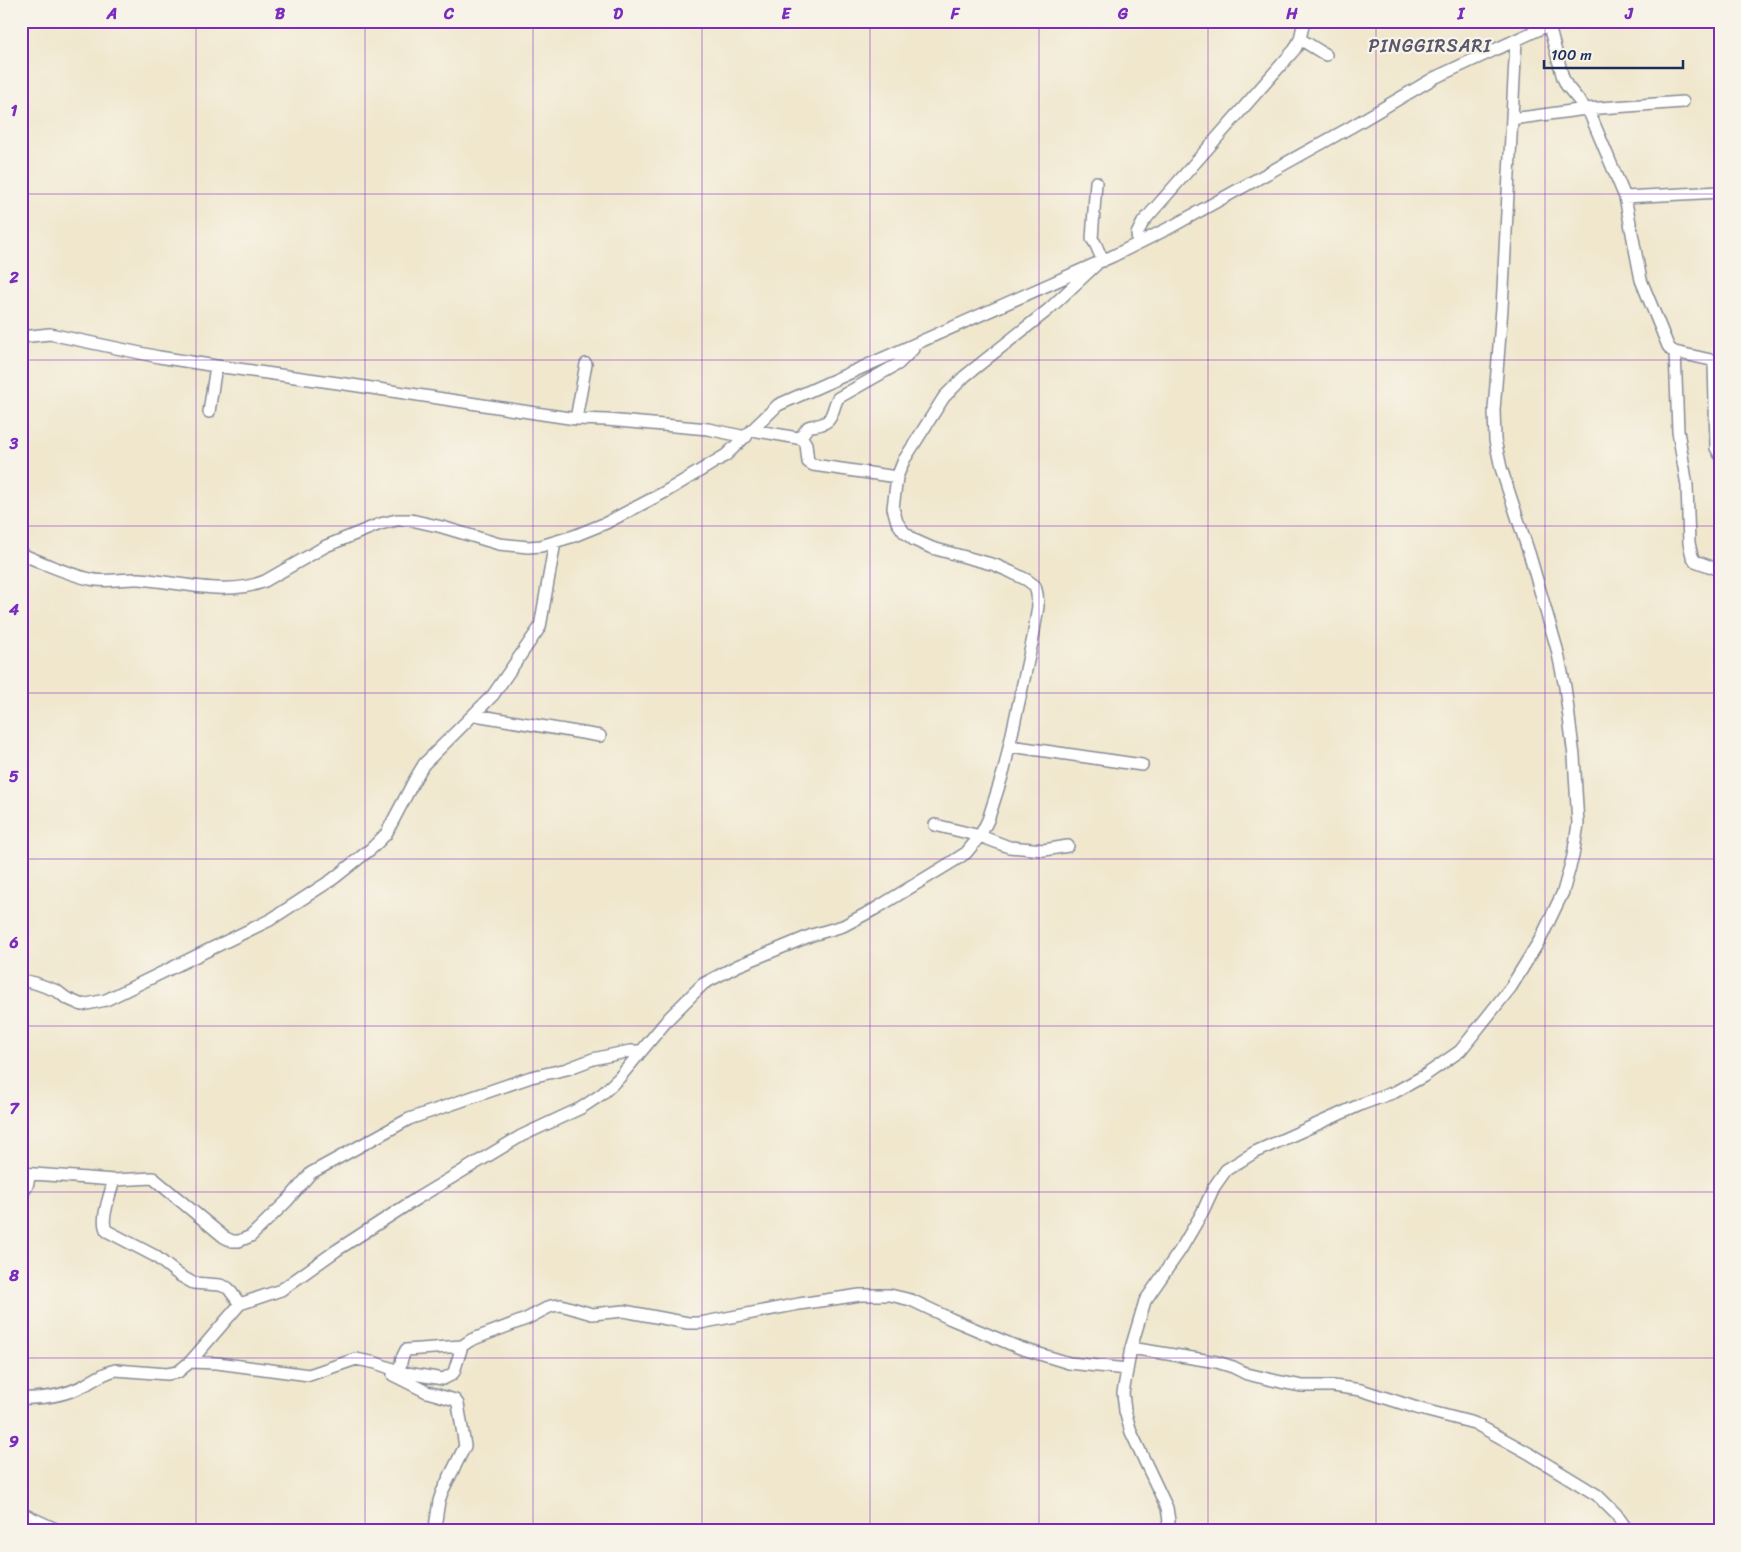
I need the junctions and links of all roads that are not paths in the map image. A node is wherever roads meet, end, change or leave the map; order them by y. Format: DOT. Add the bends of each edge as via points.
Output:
graph roads {
  1 [pos="1304,21"];
  2 [pos="1553,24"];
  3 [pos="1300,39"];
  4 [pos="1516,41"];
  5 [pos="1326,55"];
  6 [pos="1684,102"];
  7 [pos="1586,109"];
  8 [pos="1512,120"];
  9 [pos="1096,182"];
  10 [pos="1720,192"];
  11 [pos="1625,197"];
  12 [pos="1138,243"];
  13 [pos="1100,262"];
  14 [pos="21,337"];
  15 [pos="918,344"];
  16 [pos="1675,352"];
  17 [pos="1717,361"];
  18 [pos="586,364"];
  19 [pos="216,366"];
  20 [pos="209,412"];
  21 [pos="576,419"];
  22 [pos="749,433"];
  23 [pos="800,438"];
  24 [pos="1720,454"];
  25 [pos="896,477"];
  26 [pos="555,542"];
  27 [pos="21,554"];
  28 [pos="1720,570"];
  29 [pos="475,715"];
  30 [pos="600,736"];
  31 [pos="1010,746"];
  32 [pos="1142,765"];
  33 [pos="935,825"];
  34 [pos="980,836"];
  35 [pos="1068,846"];
  36 [pos="21,980"];
  37 [pos="642,1051"];
  38 [pos="26,1174"];
  39 [pos="114,1180"];
  40 [pos="21,1196"];
  41 [pos="240,1304"];
  42 [pos="462,1346"];
  43 [pos="1131,1348"];
  44 [pos="351,1359"];
  45 [pos="190,1362"];
  46 [pos="1127,1369"];
  47 [pos="399,1372"];
  48 [pos="21,1398"];
  49 [pos="21,1513"];
  50 [pos="60,1531"];
  51 [pos="437,1531"];
  52 [pos="1166,1531"];
  53 [pos="1628,1531"];
  1 -- 3 [label="street"];
  2 -- 4 [label="street"];
  2 -- 7 [label="street" via="1562,78"];
  3 -- 5 [label="street"];
  3 -- 12 [label="street" via="1295,49 1143,222 1137,234"];
  4 -- 8 [label="street"];
  4 -- 12 [label="street" via="1434,78"];
  6 -- 7 [label="street"];
  7 -- 8 [label="street"];
  7 -- 11 [label="street"];
  8 -- 43 [label="street" via="1494,410 1495,440 1557,649 1565,687 1578,824 1563,892 1541,938 1511,987 1460,1051 1395,1092 1255,1152 1226,1170 1181,1249 1145,1301"];
  9 -- 13 [label="street" via="1092,239"];
  10 -- 11 [label="street"];
  11 -- 16 [label="street" via="1641,280 1664,339"];
  12 -- 13 [label="street"];
  13 -- 15 [label="street"];
  13 -- 25 [label="street" via="944,397"];
  14 -- 19 [label="street" via="50,334"];
  15 -- 22 [label="street" via="778,405"];
  15 -- 23 [label="street" via="898,364 838,398 829,420 808,427"];
  16 -- 17 [label="street"];
  16 -- 28 [label="street" via="1678,431 1687,486 1689,543 1695,561"];
  17 -- 24 [label="street" via="1716,448"];
  18 -- 21 [label="street"];
  19 -- 20 [label="street"];
  19 -- 21 [label="street"];
  21 -- 22 [label="street"];
  22 -- 23 [label="street"];
  22 -- 26 [label="street" via="726,455 665,492 606,523"];
  23 -- 25 [label="street" via="805,441 807,459 813,465"];
  25 -- 31 [label="street" via="894,508 897,522 914,540 995,565 1035,586 1038,606"];
  26 -- 27 [label="street" via="528,547 509,545 411,520 397,520 326,546 256,585 237,588 136,579 92,580"];
  26 -- 29 [label="street" via="540,627 493,696"];
  29 -- 30 [label="street"];
  29 -- 36 [label="street" via="424,764 386,834 372,848 270,920 106,1000 82,1005 57,991"];
  31 -- 32 [label="street"];
  31 -- 34 [label="street" via="988,820"];
  33 -- 34 [label="street"];
  34 -- 35 [label="street" via="1017,848 1044,850"];
  34 -- 37 [label="street" via="966,853 844,926 812,935 703,984"];
  37 -- 39 [label="street" via="593,1059 531,1077 409,1119 311,1173 277,1212 243,1240 232,1241 224,1237 153,1178"];
  37 -- 41 [label="street" via="608,1089 581,1108 521,1136 416,1199 281,1290"];
  38 -- 39 [label="street"];
  38 -- 40 [label="street" via="27,1186"];
  39 -- 41 [label="street" via="103,1220 107,1231 156,1256 178,1276 194,1283 228,1288"];
  41 -- 45 [label="street"];
  42 -- 46 [label="street" via="551,1306 561,1305 592,1314 624,1311 700,1323 860,1295 890,1295 911,1300 1003,1340 1068,1363"];
  42 -- 47 [label="street" via="406,1350"];
  42 -- 47 [label="street" via="454,1372 446,1378"];
  43 -- 46 [label="street"];
  43 -- 53 [label="street" via="1217,1362 1247,1374 1302,1386 1361,1390 1474,1423 1597,1495"];
  44 -- 45 [label="street" via="309,1375"];
  44 -- 47 [label="street" via="376,1363"];
  44 -- 51 [label="street" via="427,1392 455,1400 458,1404 465,1446 440,1496"];
  45 -- 48 [label="street" via="178,1372 109,1372 54,1397"];
  46 -- 52 [label="street" via="1123,1393 1125,1411 1136,1443 1167,1508 1170,1521"];
  49 -- 50 [label="street"];
}
